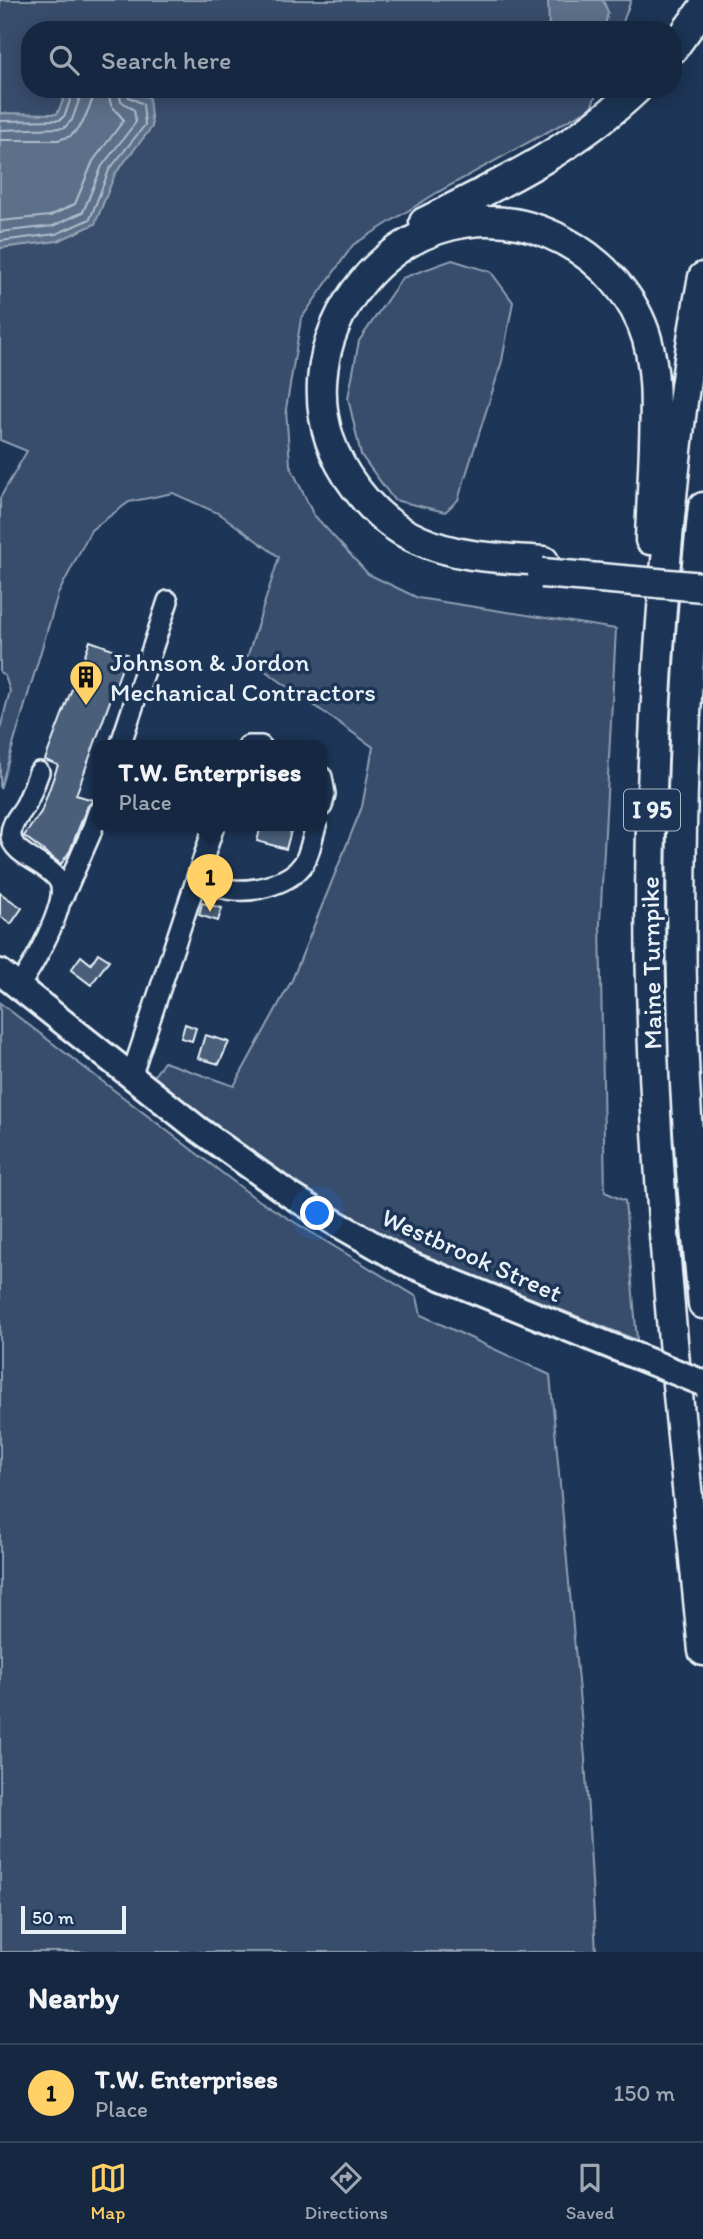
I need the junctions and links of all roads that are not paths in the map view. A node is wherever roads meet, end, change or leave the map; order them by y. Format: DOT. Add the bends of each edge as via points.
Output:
graph roads {
  1 [pos="703,8"];
  2 [pos="682,37"];
  3 [pos="627,98"];
  4 [pos="703,277"];
  5 [pos="703,507"];
  6 [pos="543,567"];
  7 [pos="703,575"];
  8 [pos="703,587"];
  9 [pos="168,601"];
  10 [pos="657,653"];
  11 [pos="122,740"];
  12 [pos="39,772"];
  13 [pos="93,827"];
  14 [pos="212,831"];
  15 [pos="314,831"];
  16 [pos="196,880"];
  17 [pos="61,900"];
  18 [pos="9,979"];
  19 [pos="703,1013"];
  20 [pos="131,1077"];
  21 [pos="686,1088"];
  22 [pos="703,1304"];
  23 [pos="703,1382"];
  24 [pos="703,1651"];
  1 -- 2 [label="highway"];
  3 -- 6 [label="highway" via="564,149 413,227 371,256 330,310 314,358 311,392 325,459 352,502 375,526 434,559 467,566"];
  4 -- 10 [label="highway, Maine Turnpike / I 95" via="676,459"];
  5 -- 21 [label="highway, Maine Turnpike / I 95" via="682,780"];
  6 -- 7 [label="highway"];
  6 -- 8 [label="highway, bridge"];
  6 -- 10 [label="highway" via="454,552 406,534 366,502 346,475 327,429 324,360 349,298 371,271 397,250 443,228 494,222 543,232 594,262 633,307 647,338 654,372 646,632"];
  9 -- 11 [label="lane"];
  10 -- 24 [label="highway, Maine Turnpike / I 95" via="649,880 653,1052 663,1221"];
  12 -- 17 [label="lane" via="12,827 11,839 15,847 52,872 60,883"];
  13 -- 17 [label="lane"];
  14 -- 16 [label="lane"];
  15 -- 16 [label="lane" via="301,867 279,881 234,891"];
  16 -- 20 [label="lane"];
  17 -- 18 [label="lane" via="33,965"];
  18 -- 20 [label="main road, Westbrook Street"];
  19 -- 21 [label="highway"];
  20 -- 23 [label="main road, Westbrook Street, bridge" via="290,1195 406,1263"];
  21 -- 22 [label="highway, Maine Turnpike / I 95"];
}
